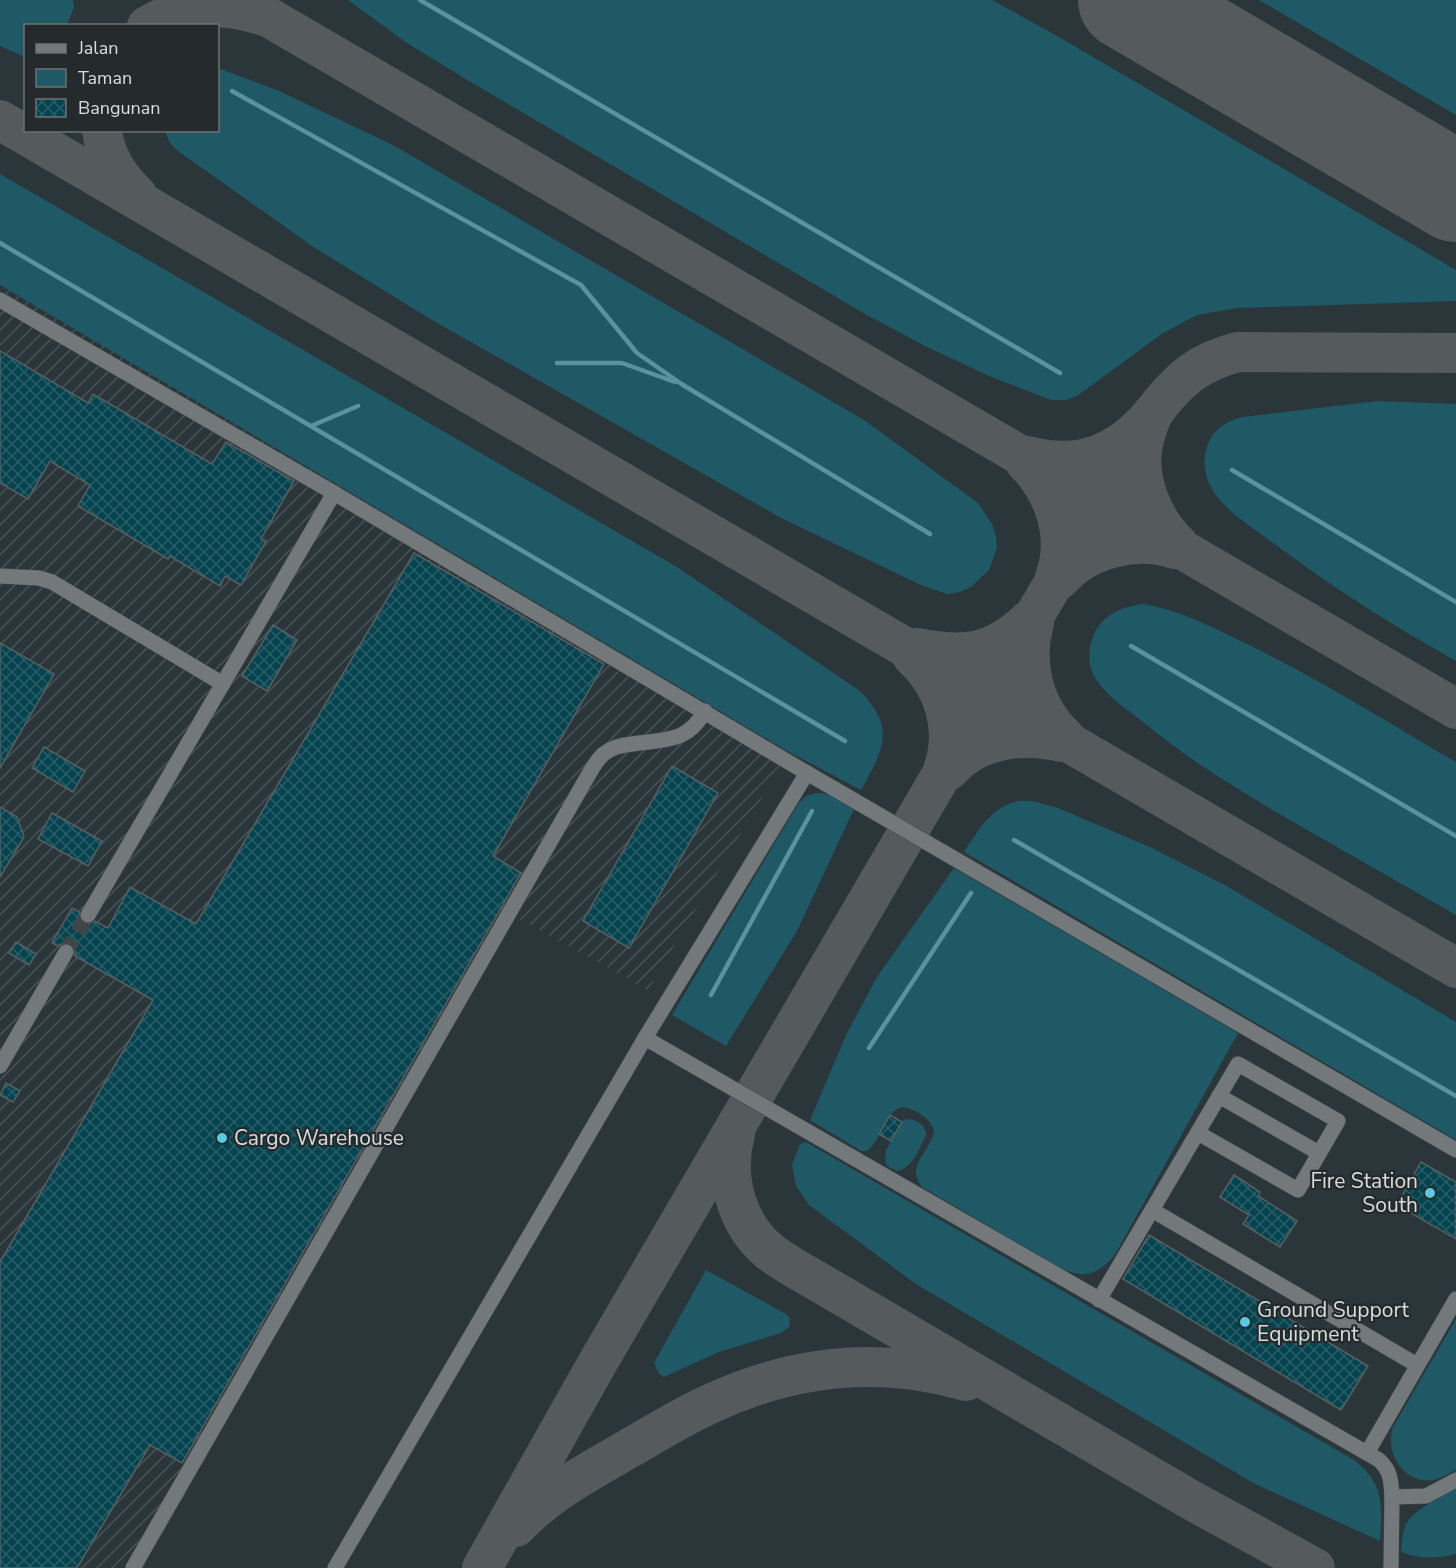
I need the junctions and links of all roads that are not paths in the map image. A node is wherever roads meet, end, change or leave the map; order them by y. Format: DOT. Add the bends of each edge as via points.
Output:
graph roads {
  1 [pos="0,300"];
  2 [pos="334,493"];
  3 [pos="0,576"];
  4 [pos="223,684"];
  5 [pos="705,711"];
  6 [pos="807,772"];
  7 [pos="88,915"];
  8 [pos="66,952"];
  9 [pos="645,1038"];
  10 [pos="0,1066"];
  11 [pos="1219,1096"];
  12 [pos="1198,1133"];
  13 [pos="1456,1150"];
  14 [pos="1319,1153"];
  15 [pos="1152,1210"];
  16 [pos="1456,1299"];
  17 [pos="1099,1300"];
  18 [pos="1417,1365"];
  19 [pos="1367,1453"];
  20 [pos="1456,1480"];
  21 [pos="1392,1497"];
  22 [pos="133,1568"];
  23 [pos="335,1568"];
  24 [pos="1391,1568"];
  1 -- 2 [label="lane"];
  2 -- 4 [label="lane"];
  2 -- 5 [label="lane"];
  3 -- 4 [label="lane" via="52,582"];
  4 -- 7 [label="lane"];
  5 -- 6 [label="lane"];
  5 -- 22 [label="lane" via="697,725 678,737 621,746 606,752 593,767"];
  6 -- 9 [label="lane"];
  6 -- 13 [label="lane"];
  8 -- 10 [label="lane"];
  9 -- 17 [label="lane"];
  9 -- 23 [label="lane"];
  11 -- 12 [label="lane"];
  11 -- 14 [label="lane"];
  11 -- 14 [label="lane" via="1238,1064 1338,1121"];
  12 -- 14 [label="lane" via="1298,1190"];
  12 -- 15 [label="lane"];
  15 -- 17 [label="lane"];
  15 -- 18 [label="lane"];
  16 -- 18 [label="lane"];
  17 -- 19 [label="lane"];
  18 -- 19 [label="lane"];
  19 -- 21 [label="lane" via="1388,1471"];
  20 -- 21 [label="lane" via="1426,1496"];
  21 -- 24 [label="lane"];
}
